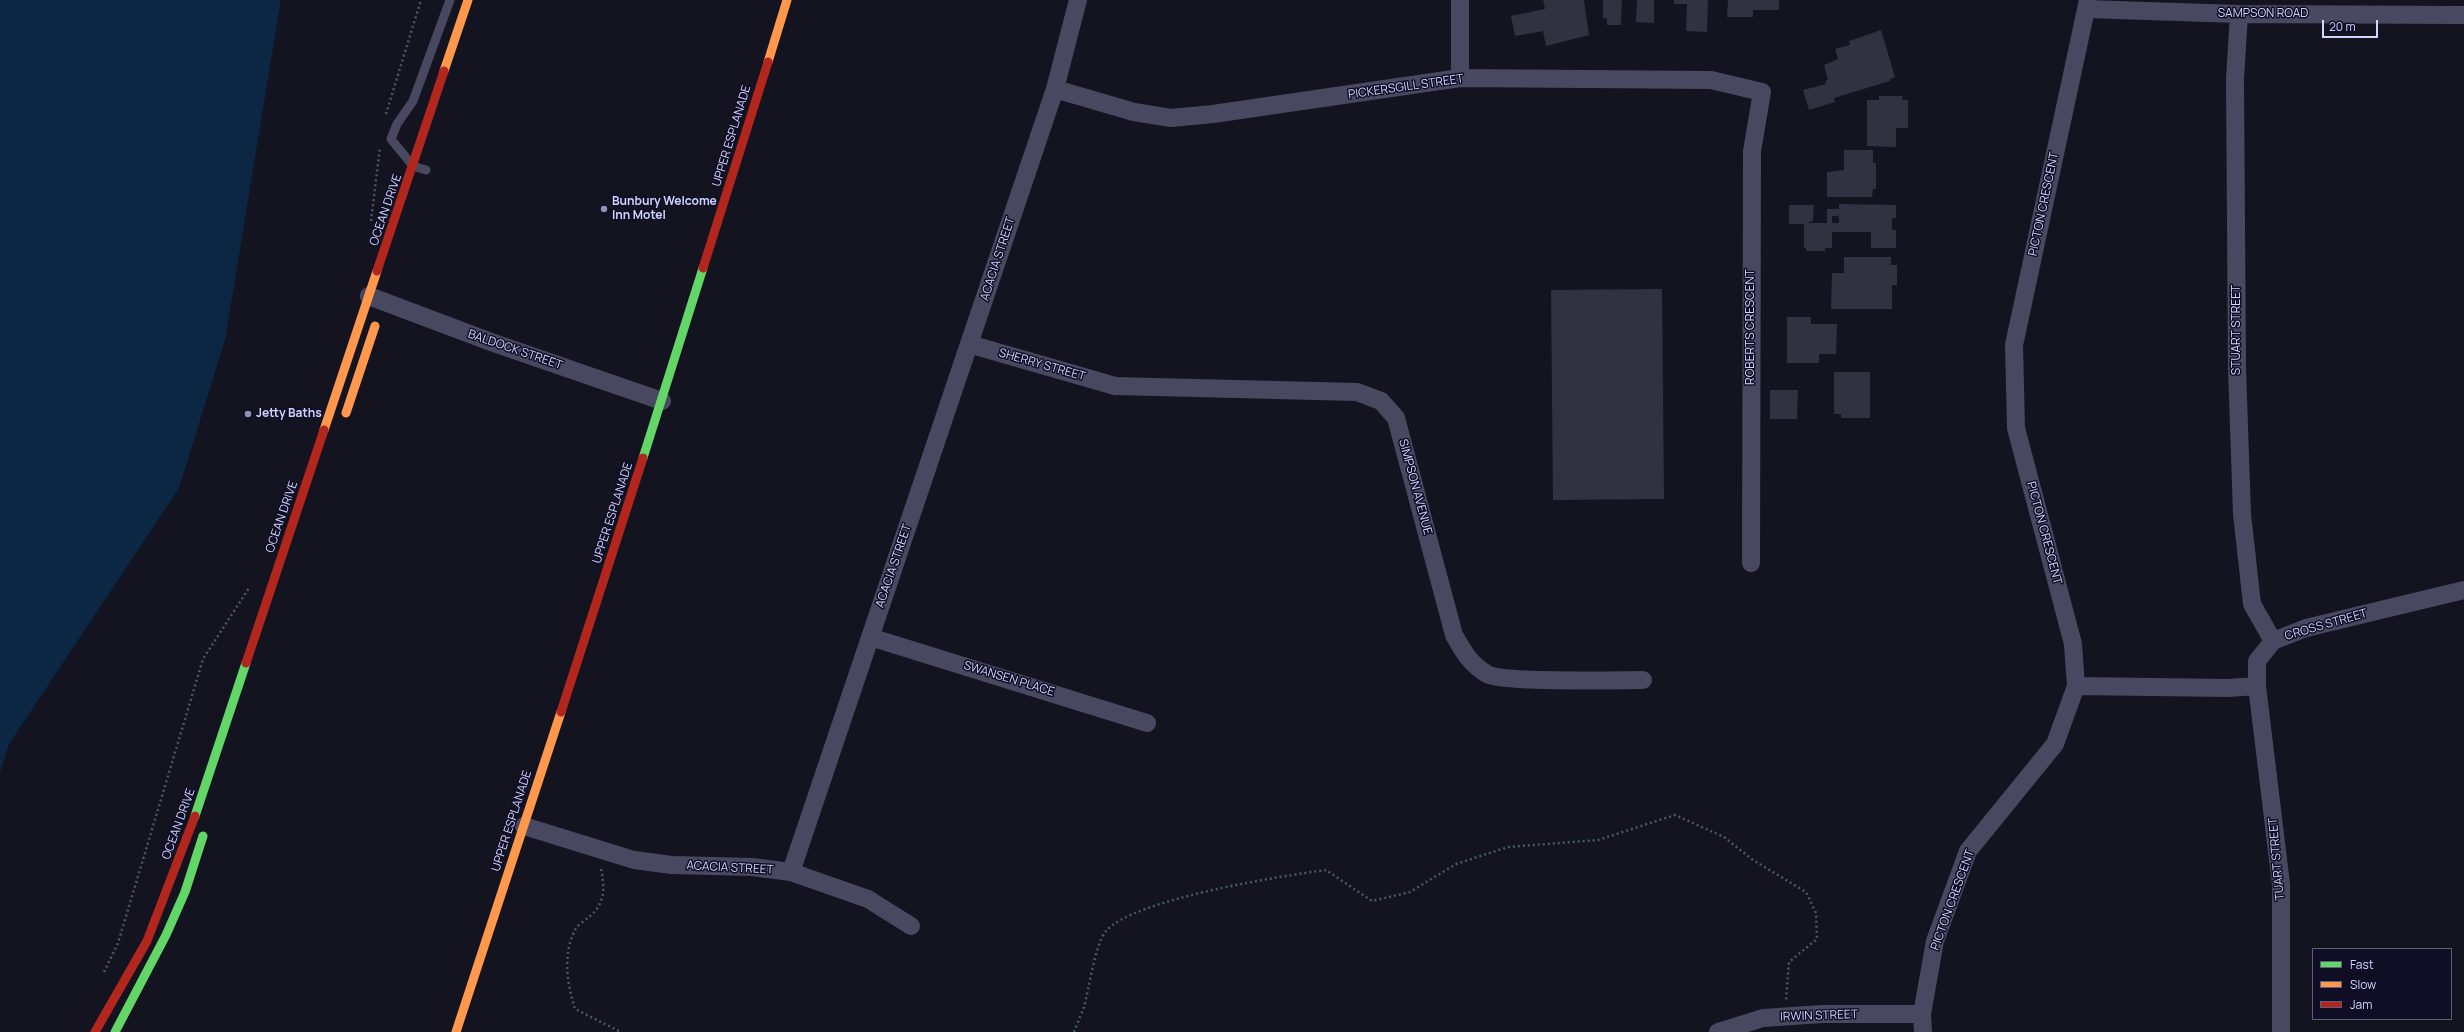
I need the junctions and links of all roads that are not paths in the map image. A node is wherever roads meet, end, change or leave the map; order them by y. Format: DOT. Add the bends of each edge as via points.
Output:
graph roads {
  1 [pos="450,0"];
  2 [pos="468,0"];
  3 [pos="787,0"];
  4 [pos="1078,0"];
  5 [pos="1460,0"];
  6 [pos="2087,4"];
  7 [pos="2139,6"];
  8 [pos="2240,14"];
  9 [pos="2464,15"];
  10 [pos="1460,78"];
  11 [pos="1055,89"];
  12 [pos="1762,92"];
  13 [pos="413,166"];
  14 [pos="426,170"];
  15 [pos="379,304"];
  16 [pos="969,344"];
  17 [pos="1115,386"];
  18 [pos="662,401"];
  19 [pos="344,419"];
  20 [pos="1751,563"];
  21 [pos="2464,590"];
  22 [pos="870,637"];
  23 [pos="2273,640"];
  24 [pos="1643,680"];
  25 [pos="2076,686"];
  26 [pos="2257,686"];
  27 [pos="1146,723"];
  28 [pos="207,824"];
  29 [pos="524,826"];
  30 [pos="791,872"];
  31 [pos="911,926"];
  32 [pos="147,941"];
  33 [pos="159,950"];
  34 [pos="1923,1023"];
  35 [pos="95,1032"];
  36 [pos="116,1032"];
  37 [pos="456,1032"];
  38 [pos="1718,1032"];
  39 [pos="2281,1032"];
  1 -- 13 [label="lane" via="413,101 397,124 391,139"];
  2 -- 13 [label="main road, OCEAN DRIVE"];
  3 -- 18 [label="main road, UPPER ESPLANADE"];
  4 -- 11 [label="street, ACACIA STREET"];
  5 -- 10 [label="street"];
  6 -- 7 [label="street, SAMPSON ROAD"];
  6 -- 25 [label="street, PICTON CRESCENT" via="2014,345 2016,428 2073,644"];
  7 -- 8 [label="street, SAMPSON ROAD"];
  8 -- 9 [label="street, SAMPSON ROAD"];
  8 -- 23 [label="street, STUART STREET" via="2235,79 2237,368 2242,514 2252,604"];
  10 -- 11 [label="street, PICKERSGILL STREET" via="1171,118 1134,112"];
  10 -- 12 [label="street, PICKERSGILL STREET" via="1711,80"];
  11 -- 16 [label="street, ACACIA STREET"];
  12 -- 20 [label="street, ROBERTS CRESCENT" via="1752,151"];
  13 -- 14 [label="lane"];
  13 -- 15 [label="main road, OCEAN DRIVE"];
  15 -- 18 [label="street, BALDOCK STREET"];
  15 -- 19 [label="main road, OCEAN DRIVE"];
  15 -- 32 [label="main road, OCEAN DRIVE" via="188,837"];
  16 -- 17 [label="street, SHERRY STREET"];
  16 -- 22 [label="street, ACACIA STREET"];
  17 -- 24 [label="street, SIMPSON AVENUE" via="1357,392 1381,401 1396,418 1454,635 1467,658 1488,675 1520,679"];
  18 -- 29 [label="main road, UPPER ESPLANADE"];
  21 -- 23 [label="street, CROSS STREET" via="2306,628"];
  22 -- 27 [label="street, SWANSEN PLACE"];
  22 -- 30 [label="street, ACACIA STREET"];
  23 -- 26 [label="street, CROSS STREET" via="2257,661"];
  25 -- 26 [label="street"];
  25 -- 34 [label="street, PICTON CRESCENT" via="2055,744 1968,851 1935,941"];
  26 -- 39 [label="street, TUART STREET" via="2281,884"];
  28 -- 33 [label="main road" via="185,892"];
  29 -- 30 [label="street, ACACIA STREET" via="634,860 672,866 752,867"];
  29 -- 37 [label="main road, UPPER ESPLANADE"];
  30 -- 31 [label="street" via="868,899"];
  32 -- 33 [label="lane"];
  32 -- 35 [label="main road, OCEAN DRIVE"];
  33 -- 36 [label="main road"];
  34 -- 38 [label="street, IRWIN STREET" via="1822,1014 1763,1018"];
}
